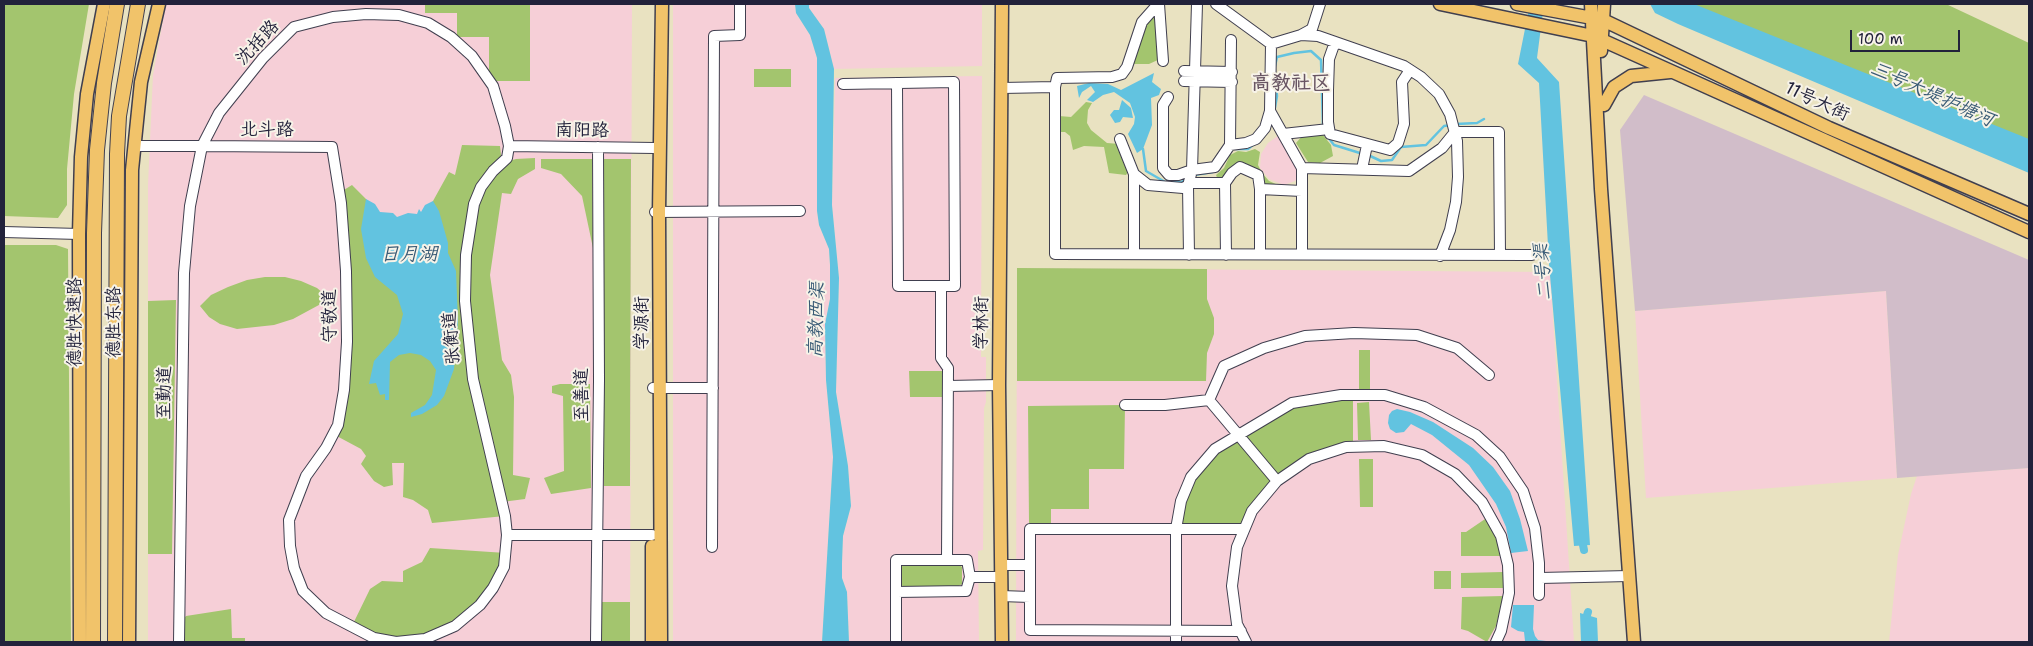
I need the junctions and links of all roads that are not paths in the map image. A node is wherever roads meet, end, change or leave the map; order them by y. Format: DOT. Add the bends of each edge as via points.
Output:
graph roads {
  1 [pos="104,4"];
  2 [pos="117,4"];
  3 [pos="138,4"];
  4 [pos="159,4"];
  5 [pos="656,4"];
  6 [pos="662,4"];
  7 [pos="740,4"];
  8 [pos="1002,4"];
  9 [pos="1159,4"];
  10 [pos="1197,4"];
  11 [pos="1216,4"];
  12 [pos="1320,4"];
  13 [pos="1440,4"];
  14 [pos="1591,4"];
  15 [pos="1604,4"];
  16 [pos="1522,5"];
  17 [pos="1597,19"];
  18 [pos="1301,35"];
  19 [pos="1597,38"];
  20 [pos="1231,40"];
  21 [pos="1335,42"];
  22 [pos="1271,44"];
  23 [pos="1163,61"];
  24 [pos="1410,70"];
  25 [pos="1672,72"];
  26 [pos="1189,76"];
  27 [pos="1232,77"];
  28 [pos="897,83"];
  29 [pos="843,84"];
  30 [pos="1002,88"];
  31 [pos="1055,88"];
  32 [pos="1168,98"];
  33 [pos="1604,105"];
  34 [pos="1270,112"];
  35 [pos="1453,127"];
  36 [pos="1326,129"];
  37 [pos="1282,134"];
  38 [pos="1120,139"];
  39 [pos="1230,145"];
  40 [pos="135,146"];
  41 [pos="202,146"];
  42 [pos="508,146"];
  43 [pos="332,147"];
  44 [pos="598,147"];
  45 [pos="655,148"];
  46 [pos="1365,151"];
  47 [pos="1302,168"];
  48 [pos="1362,170"];
  49 [pos="1134,174"];
  50 [pos="1190,178"];
  51 [pos="1225,184"];
  52 [pos="1260,189"];
  53 [pos="1302,191"];
  54 [pos="800,211"];
  55 [pos="656,212"];
  56 [pos="714,212"];
  57 [pos="2029,214"];
  58 [pos="4,232"];
  59 [pos="2029,232"];
  60 [pos="79,234"];
  61 [pos="1134,254"];
  62 [pos="1260,254"];
  63 [pos="1189,255"];
  64 [pos="1226,255"];
  65 [pos="1302,255"];
  66 [pos="1440,256"];
  67 [pos="1500,256"];
  68 [pos="1532,256"];
  69 [pos="79,271"];
  70 [pos="941,286"];
  71 [pos="131,302"];
  72 [pos="93,325"];
  73 [pos="1489,375"];
  74 [pos="999,385"];
  75 [pos="948,386"];
  76 [pos="656,388"];
  77 [pos="713,388"];
  78 [pos="1209,400"];
  79 [pos="116,401"];
  80 [pos="1124,405"];
  81 [pos="1238,434"];
  82 [pos="1277,481"];
  83 [pos="1176,530"];
  84 [pos="1244,530"];
  85 [pos="507,535"];
  86 [pos="597,535"];
  87 [pos="652,535"];
  88 [pos="712,547"];
  89 [pos="947,560"];
  90 [pos="1030,565"];
  91 [pos="1001,571"];
  92 [pos="1629,576"];
  93 [pos="970,577"];
  94 [pos="1540,578"];
  95 [pos="896,592"];
  96 [pos="1539,595"];
  97 [pos="1001,596"];
  98 [pos="1030,597"];
  99 [pos="1176,631"];
  100 [pos="1241,631"];
  101 [pos="80,642"];
  102 [pos="93,642"];
  103 [pos="124,642"];
  104 [pos="179,642"];
  105 [pos="396,642"];
  106 [pos="596,642"];
  107 [pos="652,642"];
  108 [pos="661,642"];
  109 [pos="896,642"];
  110 [pos="1002,642"];
  111 [pos="1176,642"];
  112 [pos="1246,642"];
  113 [pos="1496,642"];
  114 [pos="1634,642"];
  115 [pos="1640,642"];
  1 -- 60 [label="main road, 德胜东路" via="87,94"];
  2 -- 72 [label="highway, 德胜快速路" via="97,150"];
  3 -- 79 [label="highway" via="119,116"];
  4 -- 40 [label="main road, 德胜东路" via="142,82"];
  5 -- 45 [label="main road, 学源街"];
  6 -- 55 [label="main road, 学源街"];
  7 -- 56 [label="street" via="740,35 714,36"];
  8 -- 30 [label="main road, 学林街"];
  9 -- 23 [label="street"];
  9 -- 31 [label="street" via="1142,22 1127,68 1122,74 1057,78"];
  10 -- 26 [label="street"];
  11 -- 22 [label="street"];
  12 -- 18 [label="street" via="1312,29"];
  13 -- 19 [label="main road, 11号大街"];
  14 -- 17 [label="main road"];
  15 -- 17 [label="main road"];
  16 -- 17 [label="main road, 11号大街"];
  17 -- 19 [label="main road"];
  17 -- 57 [label="main road, 11号大街" via="1829,128"];
  18 -- 21 [label="street"];
  18 -- 22 [label="street"];
  19 -- 25 [label="main road, 11号大街"];
  19 -- 33 [label="main road"];
  19 -- 92 [label="main road" via="1602,189"];
  20 -- 27 [label="street"];
  21 -- 24 [label="street"];
  21 -- 36 [label="street" via="1330,59"];
  22 -- 34 [label="street"];
  24 -- 35 [label="street" via="1439,94"];
  24 -- 46 [label="street" via="1402,82 1404,124 1398,143 1390,150"];
  25 -- 33 [label="main road" via="1631,76 1614,87"];
  25 -- 59 [label="main road, 11号大街"];
  26 -- 27 [label="street"];
  26 -- 50 [label="street"];
  27 -- 39 [label="street"];
  28 -- 29 [label="street"];
  28 -- 70 [label="street" via="898,286"];
  28 -- 70 [label="street" via="954,82 955,286"];
  30 -- 31 [label="street"];
  30 -- 74 [label="main road, 学林街"];
  31 -- 61 [label="street" via="1056,254"];
  32 -- 50 [label="street" via="1163,105 1163,168 1169,174"];
  33 -- 115 [label="main road"];
  34 -- 37 [label="street"];
  34 -- 39 [label="street" via="1265,128 1256,138"];
  35 -- 48 [label="street" via="1442,148 1409,171"];
  35 -- 66 [label="street" via="1458,177 1456,202"];
  35 -- 67 [label="street" via="1498,132"];
  36 -- 37 [label="street"];
  36 -- 46 [label="street"];
  37 -- 47 [label="street"];
  38 -- 49 [label="street"];
  39 -- 50 [label="street" via="1215,167"];
  40 -- 41 [label="street, 北斗路"];
  40 -- 71 [label="main road, 德胜东路"];
  41 -- 42 [label="street, 沈括路" via="219,113 294,27 333,17 366,14 399,15 428,23 451,36 472,56 493,86"];
  41 -- 43 [label="street, 北斗路"];
  41 -- 104 [label="street, 至勤道" via="190,206 183,290"];
  42 -- 44 [label="street, 南阳路"];
  42 -- 85 [label="street, 张衡道" via="507,158 481,187 474,204 466,255 465,301 473,379"];
  43 -- 105 [label="street, 守敬道" via="341,203 346,271 344,390 338,425 306,476 289,520 294,568 303,590 326,614 374,638"];
  44 -- 45 [label="street, 南阳路"];
  44 -- 86 [label="street, 至善道"];
  45 -- 55 [label="main road, 学源街"];
  46 -- 48 [label="street"];
  47 -- 48 [label="street"];
  47 -- 53 [label="street"];
  49 -- 50 [label="street" via="1148,184 1169,188"];
  49 -- 61 [label="street"];
  50 -- 51 [label="street" via="1192,184"];
  50 -- 63 [label="street"];
  51 -- 52 [label="street" via="1240,167 1258,175"];
  51 -- 64 [label="street"];
  52 -- 53 [label="street"];
  52 -- 62 [label="street"];
  53 -- 65 [label="street"];
  54 -- 56 [label="street"];
  55 -- 56 [label="street"];
  55 -- 76 [label="main road, 学源街"];
  56 -- 77 [label="street"];
  58 -- 60 [label="street"];
  60 -- 69 [label="main road, 德胜东路"];
  61 -- 63 [label="street"];
  62 -- 64 [label="street"];
  62 -- 65 [label="street"];
  63 -- 64 [label="street"];
  65 -- 66 [label="street"];
  66 -- 67 [label="street"];
  67 -- 68 [label="street"];
  69 -- 72 [label="main road"];
  69 -- 101 [label="main road, 德胜东路"];
  70 -- 75 [label="street" via="941,358 948,368"];
  71 -- 79 [label="main road"];
  71 -- 103 [label="main road, 德胜东路"];
  72 -- 102 [label="highway, 德胜快速路"];
  73 -- 78 [label="street" via="1457,348 1417,335 1305,336 1264,348 1224,366"];
  74 -- 75 [label="street"];
  74 -- 91 [label="main road, 学林街"];
  75 -- 89 [label="street"];
  76 -- 77 [label="street"];
  76 -- 87 [label="main road, 学源街"];
  76 -- 108 [label="main road, 学源街"];
  77 -- 88 [label="street"];
  78 -- 80 [label="street"];
  78 -- 81 [label="street"];
  79 -- 103 [label="highway" via="115,535"];
  81 -- 82 [label="street"];
  81 -- 83 [label="street" via="1215,449 1191,477 1181,501"];
  81 -- 94 [label="street" via="1292,403 1341,395 1385,395 1424,406 1476,435 1500,457 1523,491 1535,528"];
  82 -- 84 [label="street" via="1252,511"];
  82 -- 113 [label="street" via="1309,460 1346,447 1368,446 1384,446 1422,455 1455,474 1482,502 1501,536 1508,565 1509,593 1502,631"];
  83 -- 84 [label="street"];
  83 -- 90 [label="street" via="1030,530"];
  83 -- 99 [label="street"];
  84 -- 100 [label="street" via="1237,547 1232,586 1237,624"];
  85 -- 86 [label="street"];
  85 -- 105 [label="street, 张衡道" via="504,567 480,605 455,626 425,639"];
  86 -- 87 [label="street"];
  86 -- 106 [label="street, 至善道"];
  87 -- 107 [label="main road, 学源街"];
  89 -- 93 [label="street" via="967,560"];
  89 -- 95 [label="street" via="896,560"];
  90 -- 91 [label="street"];
  90 -- 98 [label="street"];
  91 -- 93 [label="street"];
  91 -- 97 [label="main road, 学林街"];
  92 -- 94 [label="street"];
  92 -- 114 [label="main road"];
  93 -- 95 [label="street" via="966,591"];
  94 -- 96 [label="street"];
  95 -- 109 [label="street"];
  97 -- 98 [label="street"];
  97 -- 110 [label="main road, 学林街"];
  98 -- 99 [label="street" via="1030,630"];
  99 -- 100 [label="street"];
  99 -- 111 [label="street"];
  100 -- 112 [label="street"];
}
